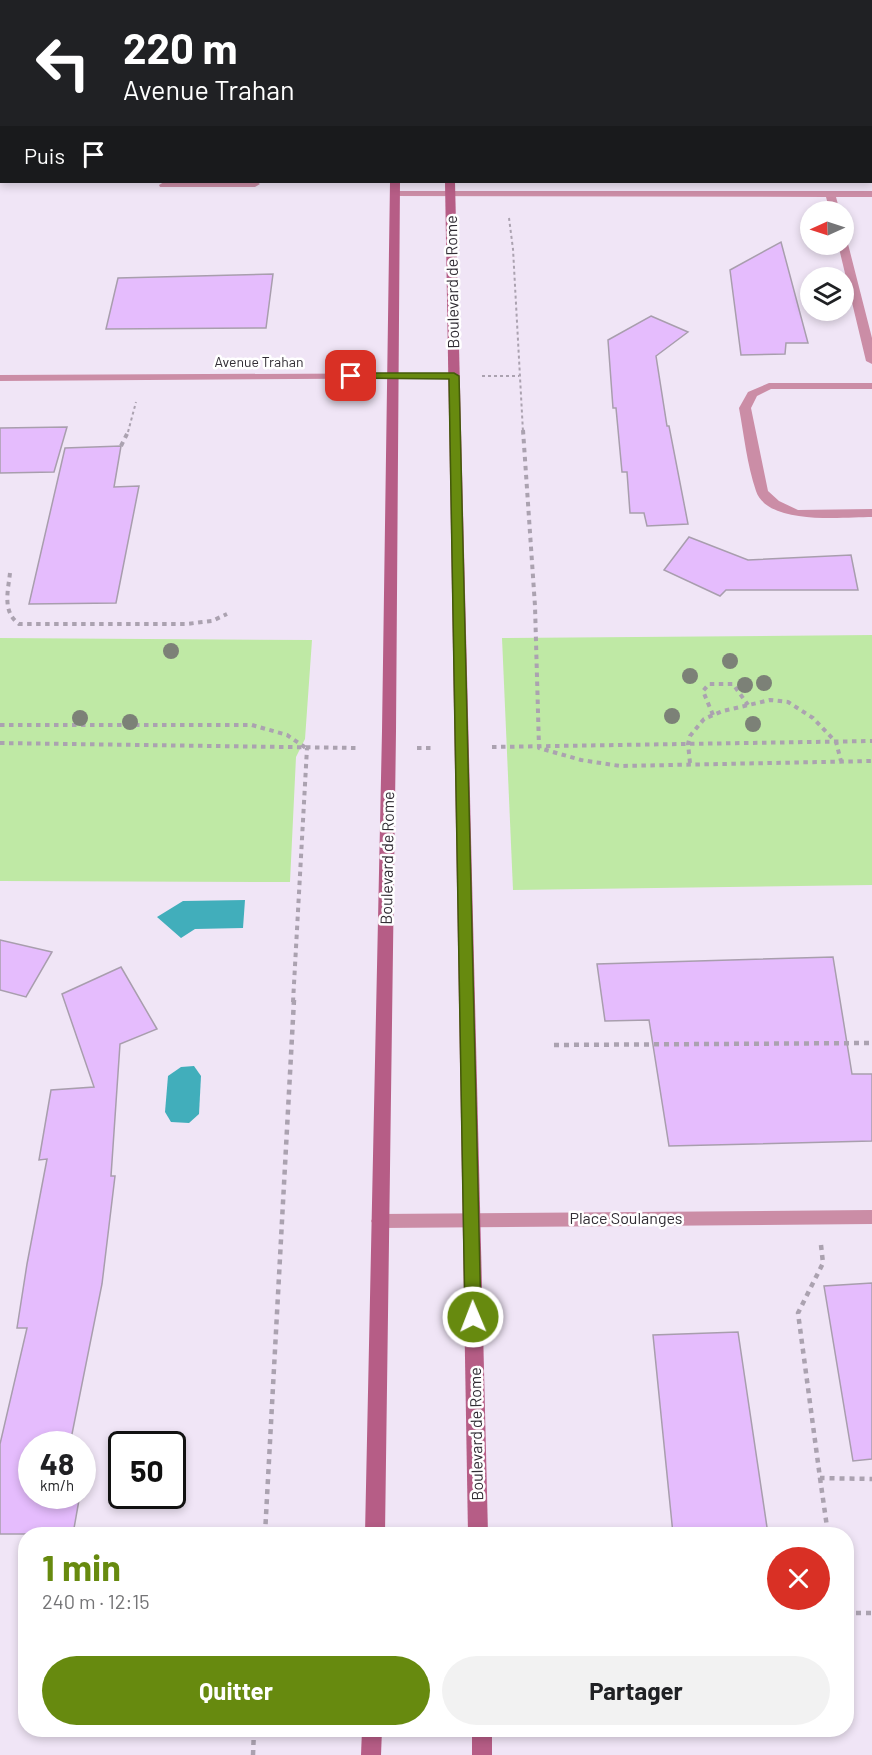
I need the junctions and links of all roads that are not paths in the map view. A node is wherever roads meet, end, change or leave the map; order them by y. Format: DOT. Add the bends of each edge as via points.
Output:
graph roads {
  1 [pos="395,183"];
  2 [pos="450,183"];
  3 [pos="255,184"];
  4 [pos="164,185"];
  5 [pos="830,194"];
  6 [pos="872,194"];
  7 [pos="395,195"];
  8 [pos="450,195"];
  9 [pos="832,201"];
  10 [pos="846,255"];
  11 [pos="872,362"];
  12 [pos="393,376"];
  13 [pos="454,376"];
  14 [pos="0,378"];
  15 [pos="872,386"];
  16 [pos="872,513"];
  17 [pos="872,1217"];
  18 [pos="471,1220"];
  19 [pos="380,1221"];
  20 [pos="375,1527"];
  21 [pos="478,1527"];
  22 [pos="372,1737"];
  23 [pos="482,1737"];
  24 [pos="371,1755"];
  25 [pos="482,1755"];
  1 -- 7 [label="main road, Boulevard de Rome"];
  2 -- 8 [label="main road, Boulevard de Rome"];
  3 -- 4 [label="street"];
  5 -- 6 [label="street"];
  5 -- 8 [label="street"];
  5 -- 9 [label="street"];
  7 -- 8 [label="street"];
  7 -- 12 [label="main road, Boulevard de Rome"];
  8 -- 13 [label="main road, Boulevard de Rome"];
  10 -- 11 [label="street"];
  12 -- 13 [label="street, Avenue Trahan"];
  12 -- 14 [label="street, Avenue Trahan"];
  12 -- 19 [label="main road, Boulevard de Rome"];
  13 -- 18 [label="main road, Boulevard de Rome"];
  15 -- 16 [label="street" via="769,386 752,394 745,408 762,492 775,504 796,514"];
  17 -- 18 [label="street, Place Soulanges"];
  18 -- 19 [label="street, Place Soulanges"];
  18 -- 21 [label="main road, Boulevard de Rome"];
  19 -- 20 [label="main road, Boulevard de Rome"];
  22 -- 24 [label="main road"];
  23 -- 25 [label="main road"];
}
